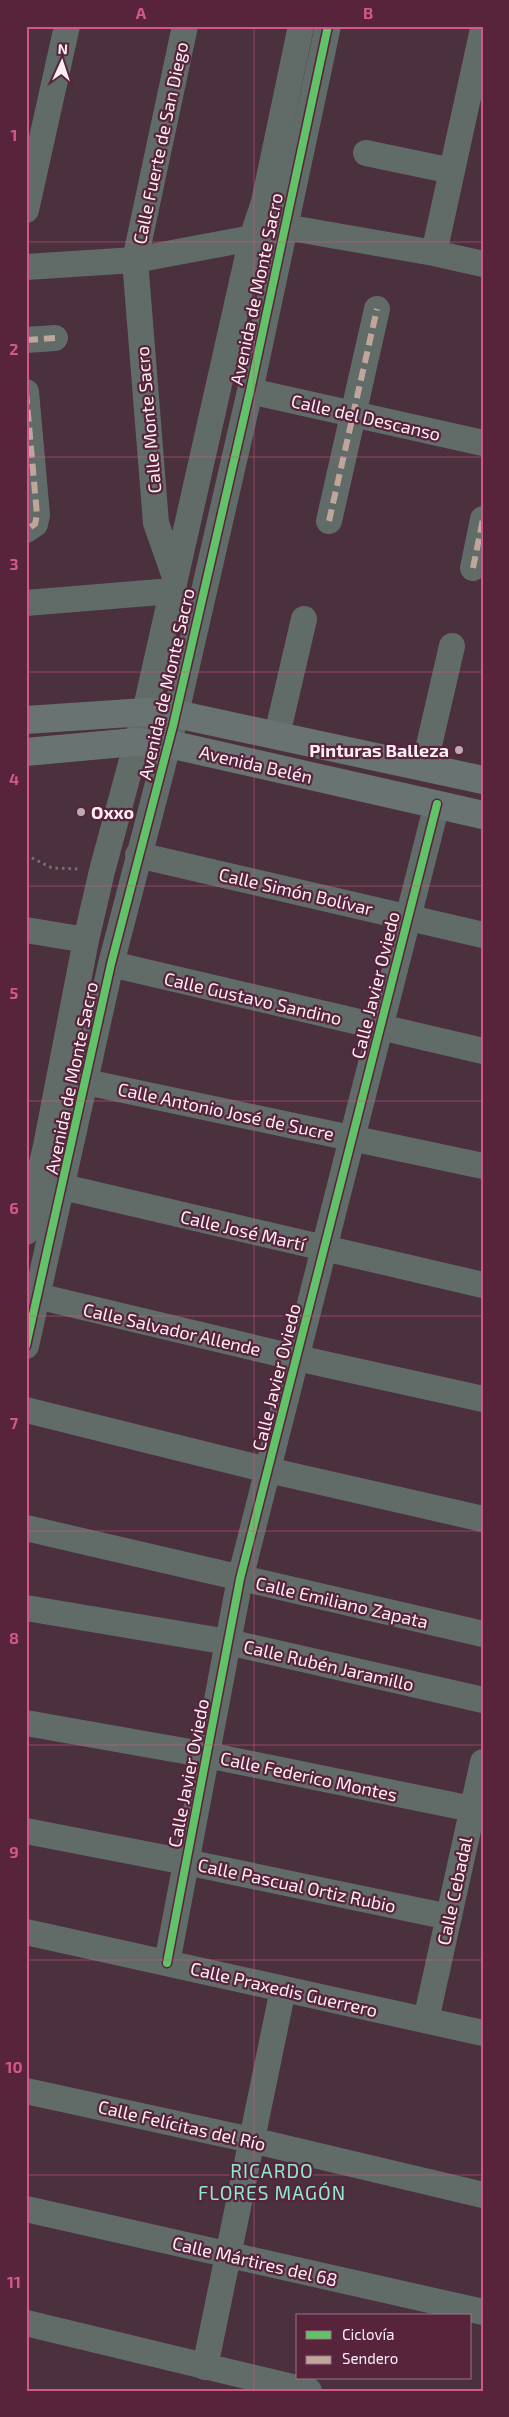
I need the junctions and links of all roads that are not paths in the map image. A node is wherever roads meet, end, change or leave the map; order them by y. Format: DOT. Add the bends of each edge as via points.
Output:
graph roads {
  1 [pos="67,26"];
  2 [pos="185,26"];
  3 [pos="301,26"];
  4 [pos="328,26"];
  5 [pos="483,29"];
  6 [pos="366,153"];
  7 [pos="452,171"];
  8 [pos="26,210"];
  9 [pos="285,227"];
  10 [pos="252,238"];
  11 [pos="434,253"];
  12 [pos="135,260"];
  13 [pos="483,264"];
  14 [pos="26,267"];
  15 [pos="378,309"];
  16 [pos="55,338"];
  17 [pos="26,340"];
  18 [pos="250,391"];
  19 [pos="26,392"];
  20 [pos="354,415"];
  21 [pos="483,443"];
  22 [pos="483,519"];
  23 [pos="329,521"];
  24 [pos="26,530"];
  25 [pos="473,568"];
  26 [pos="173,584"];
  27 [pos="26,603"];
  28 [pos="304,619"];
  29 [pos="452,646"];
  30 [pos="26,720"];
  31 [pos="140,728"];
  32 [pos="172,730"];
  33 [pos="26,732"];
  34 [pos="277,736"];
  35 [pos="26,739"];
  36 [pos="26,752"];
  37 [pos="424,767"];
  38 [pos="483,780"];
  39 [pos="483,792"];
  40 [pos="437,804"];
  41 [pos="483,804"];
  42 [pos="483,814"];
  43 [pos="138,855"];
  44 [pos="408,916"];
  45 [pos="26,930"];
  46 [pos="483,934"];
  47 [pos="86,940"];
  48 [pos="111,964"];
  49 [pos="380,1028"];
  50 [pos="483,1051"];
  51 [pos="86,1082"];
  52 [pos="352,1138"];
  53 [pos="483,1166"];
  54 [pos="63,1187"];
  55 [pos="26,1232"];
  56 [pos="324,1248"];
  57 [pos="483,1286"];
  58 [pos="37,1296"];
  59 [pos="26,1346"];
  60 [pos="296,1358"];
  61 [pos="483,1399"];
  62 [pos="26,1410"];
  63 [pos="268,1470"];
  64 [pos="483,1519"];
  65 [pos="26,1528"];
  66 [pos="240,1579"];
  67 [pos="26,1608"];
  68 [pos="483,1634"];
  69 [pos="228,1642"];
  70 [pos="483,1700"];
  71 [pos="26,1723"];
  72 [pos="207,1755"];
  73 [pos="483,1762"];
  74 [pos="472,1809"];
  75 [pos="26,1831"];
  76 [pos="186,1862"];
  77 [pos="449,1917"];
  78 [pos="26,1932"];
  79 [pos="167,1963"];
  80 [pos="283,1989"];
  81 [pos="426,2020"];
  82 [pos="483,2033"];
  83 [pos="26,2091"];
  84 [pos="251,2140"];
  85 [pos="483,2195"];
  86 [pos="26,2209"];
  87 [pos="227,2254"];
  88 [pos="483,2312"];
  89 [pos="26,2323"];
  90 [pos="205,2366"];
  91 [pos="309,2391"];
  1 -- 8 [label="street"];
  2 -- 12 [label="street, Calle Fuerte de San Diego"];
  3 -- 10 [label="street, Avenida de Monte Sacro" via="264,202"];
  4 -- 9 [label="street, Avenida de Monte Sacro"];
  5 -- 7 [label="street"];
  6 -- 7 [label="street"];
  7 -- 11 [label="street"];
  9 -- 10 [label="street"];
  9 -- 11 [label="street"];
  9 -- 18 [label="street, Avenida de Monte Sacro"];
  10 -- 12 [label="street"];
  10 -- 26 [label="street, Avenida de Monte Sacro"];
  11 -- 13 [label="street"];
  12 -- 14 [label="street"];
  12 -- 26 [label="street, Calle Monte Sacro" via="156,523"];
  15 -- 20 [label="street"];
  16 -- 17 [label="street"];
  18 -- 20 [label="street, Calle del Descanso"];
  18 -- 32 [label="street, Avenida de Monte Sacro"];
  19 -- 24 [label="street" via="37,515 35,524"];
  20 -- 21 [label="street, Calle del Descanso"];
  20 -- 23 [label="street"];
  22 -- 25 [label="street"];
  26 -- 27 [label="street"];
  26 -- 31 [label="street, Avenida de Monte Sacro"];
  28 -- 34 [label="street"];
  29 -- 37 [label="street"];
  30 -- 31 [label="main road, Avenida Belén"];
  31 -- 32 [label="main road, Avenida Belén"];
  31 -- 33 [label="street"];
  31 -- 35 [label="street"];
  31 -- 36 [label="main road, Avenida Belén"];
  31 -- 47 [label="street, Avenida de Monte Sacro"];
  32 -- 34 [label="main road, Avenida Belén"];
  32 -- 39 [label="street"];
  32 -- 40 [label="main road, Avenida Belén"];
  32 -- 41 [label="street"];
  32 -- 43 [label="street, Avenida de Monte Sacro"];
  34 -- 37 [label="main road, Avenida Belén"];
  37 -- 38 [label="main road, Avenida Belén"];
  40 -- 42 [label="main road, Avenida Belén"];
  40 -- 44 [label="street, Calle Javier Oviedo"];
  43 -- 44 [label="street, Calle Simón Bolívar"];
  43 -- 48 [label="street, Avenida de Monte Sacro"];
  44 -- 46 [label="street, Calle Simón Bolívar"];
  44 -- 49 [label="street, Calle Javier Oviedo"];
  45 -- 47 [label="street"];
  47 -- 55 [label="street, Avenida de Monte Sacro"];
  48 -- 49 [label="street, Calle Gustavo Sandino"];
  48 -- 51 [label="street, Avenida de Monte Sacro"];
  49 -- 50 [label="street, Calle Gustavo Sandino"];
  49 -- 52 [label="street, Calle Javier Oviedo"];
  51 -- 52 [label="street, Calle Antonio José de Sucre"];
  51 -- 54 [label="street, Avenida de Monte Sacro"];
  52 -- 53 [label="street, Calle Antonio José de Sucre"];
  52 -- 56 [label="street, Calle Javier Oviedo"];
  54 -- 56 [label="street, Calle José Martí"];
  54 -- 58 [label="street, Avenida de Monte Sacro"];
  56 -- 57 [label="street, Calle José Martí"];
  56 -- 60 [label="street, Calle Javier Oviedo"];
  58 -- 59 [label="street, Avenida de Monte Sacro"];
  58 -- 60 [label="street, Calle Salvador Allende"];
  60 -- 61 [label="street, Calle Salvador Allende"];
  60 -- 63 [label="street, Calle Javier Oviedo"];
  62 -- 63 [label="street"];
  63 -- 64 [label="street"];
  63 -- 66 [label="street, Calle Javier Oviedo"];
  65 -- 66 [label="street, Calle Emiliano Zapata"];
  66 -- 68 [label="street, Calle Emiliano Zapata"];
  66 -- 69 [label="street, Calle Javier Oviedo"];
  67 -- 69 [label="street, Calle Rubén Jaramillo"];
  69 -- 70 [label="street, Calle Rubén Jaramillo"];
  69 -- 72 [label="street, Calle Javier Oviedo"];
  71 -- 72 [label="street, Calle Federico Montes"];
  72 -- 74 [label="street, Calle Federico Montes"];
  72 -- 76 [label="street, Calle Javier Oviedo"];
  73 -- 74 [label="street, Calle Cebadal"];
  74 -- 77 [label="street, Calle Cebadal"];
  75 -- 76 [label="street, Calle Pascual Ortiz Rubio"];
  76 -- 77 [label="street, Calle Pascual Ortiz Rubio"];
  76 -- 79 [label="street, Calle Javier Oviedo"];
  77 -- 81 [label="street, Calle Cebadal"];
  78 -- 79 [label="street, Calle Praxedis Guerrero"];
  79 -- 80 [label="street, Calle Praxedis Guerrero"];
  80 -- 81 [label="street, Calle Praxedis Guerrero"];
  80 -- 84 [label="street"];
  81 -- 82 [label="street, Calle Praxedis Guerrero"];
  83 -- 84 [label="street, Calle Felícitas del Río"];
  84 -- 85 [label="street, Calle Felícitas del Río"];
  84 -- 87 [label="street"];
  86 -- 87 [label="street, Calle Mártires del 68"];
  87 -- 88 [label="street, Calle Mártires del 68"];
  87 -- 90 [label="street"];
  89 -- 90 [label="street"];
  90 -- 91 [label="street"];
}
